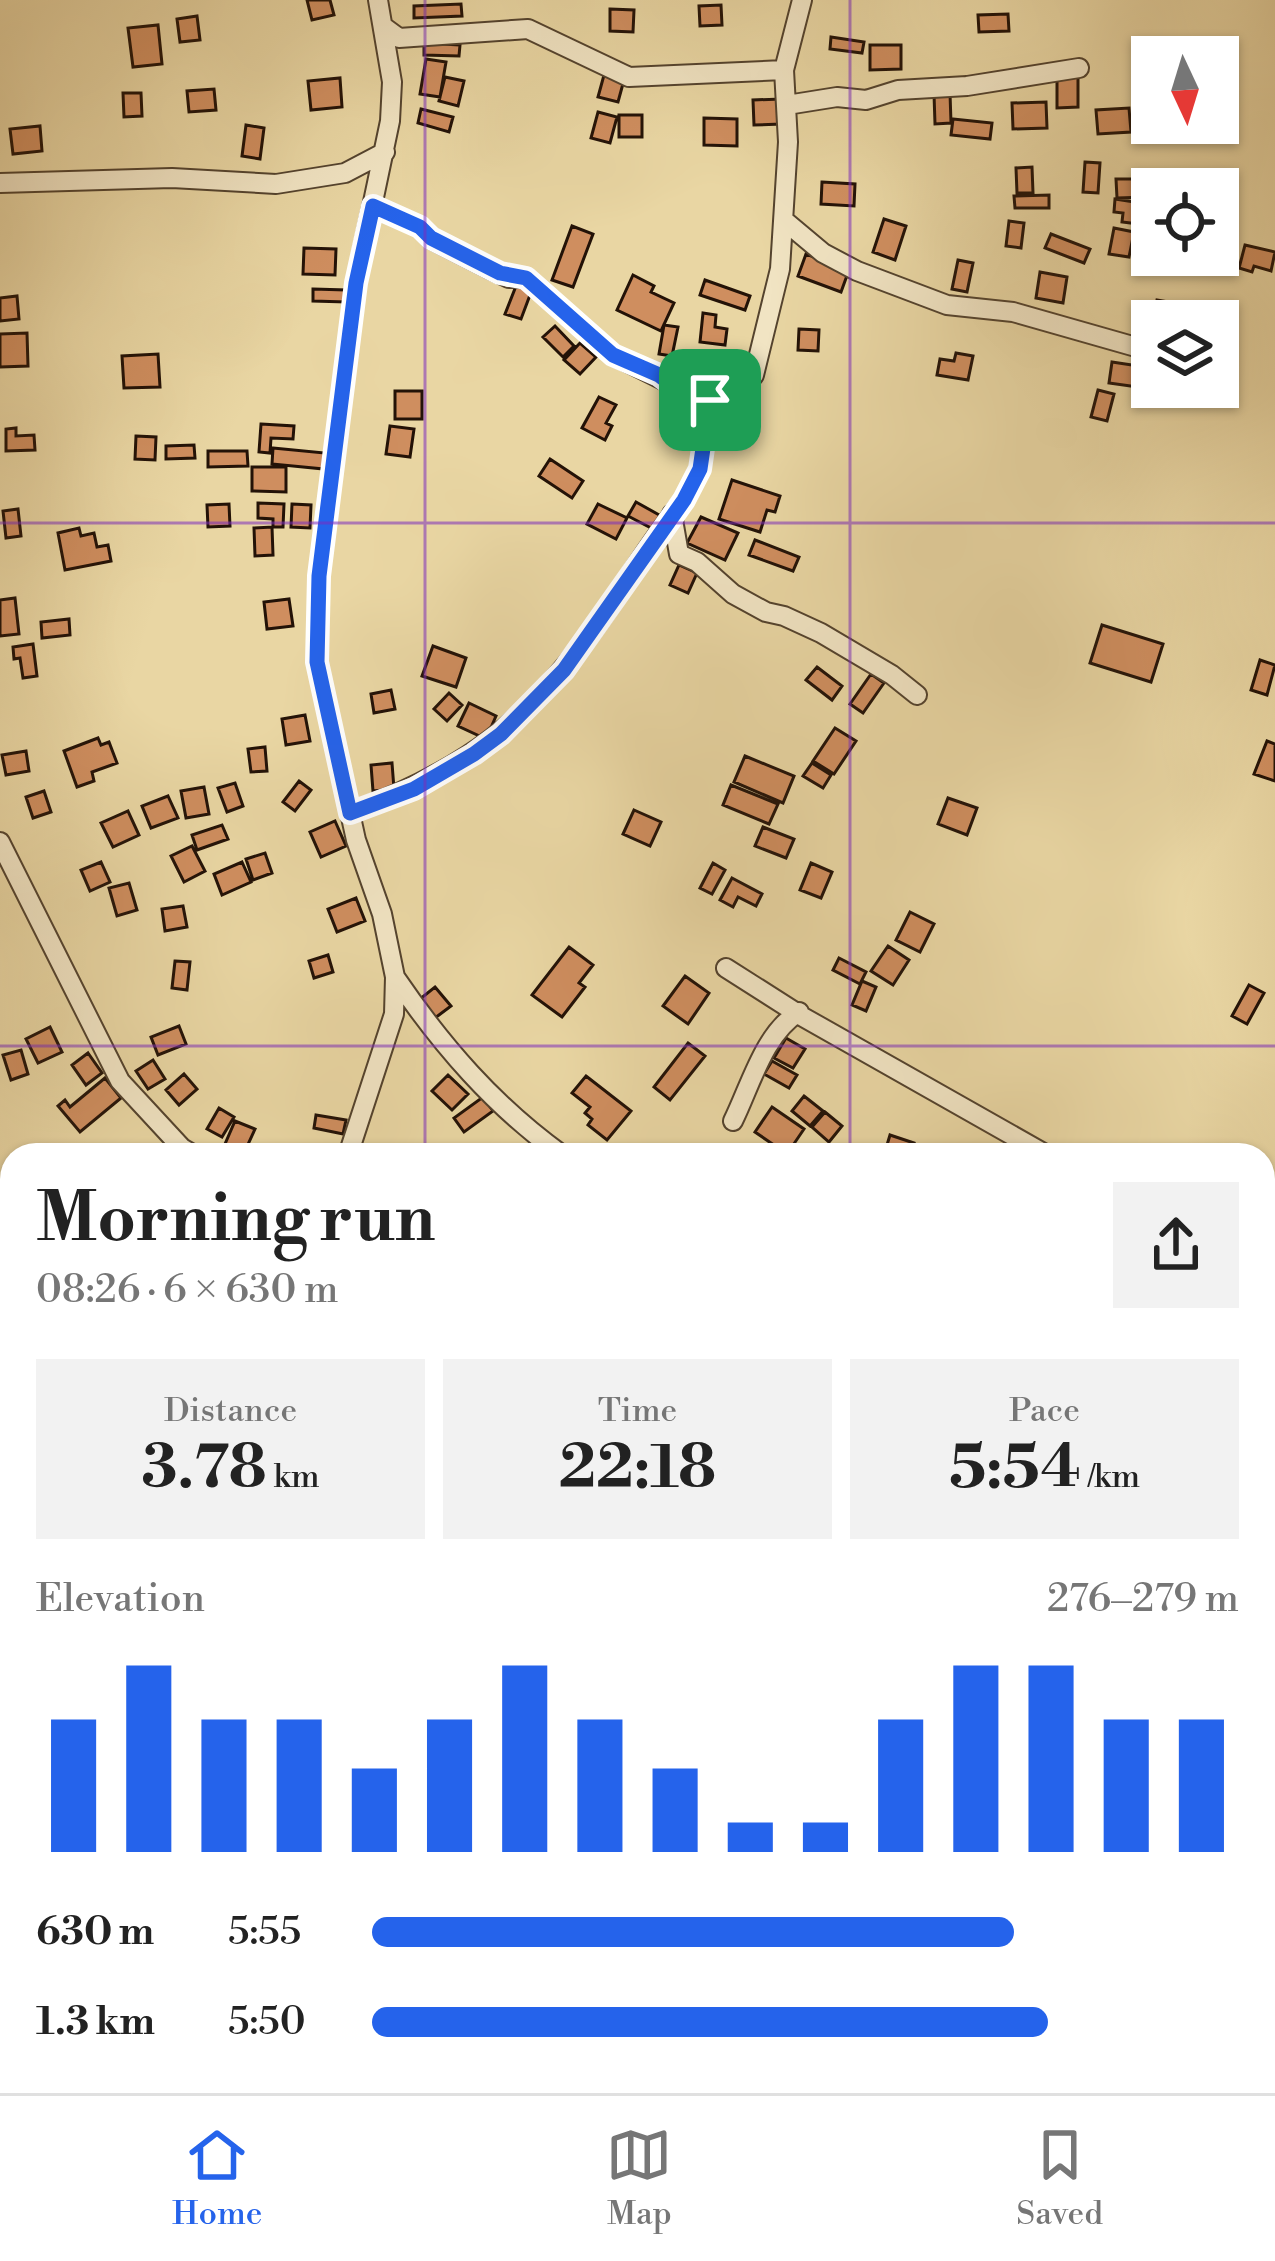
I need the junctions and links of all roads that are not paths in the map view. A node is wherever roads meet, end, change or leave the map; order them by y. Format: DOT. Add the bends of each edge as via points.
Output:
graph roads {
  1 [pos="378,0"];
  2 [pos="802,0"];
  3 [pos="384,27"];
  4 [pos="1079,68"];
  5 [pos="784,70"];
  6 [pos="787,105"];
  7 [pos="385,152"];
  8 [pos="0,183"];
  9 [pos="373,206"];
  10 [pos="786,222"];
  11 [pos="1131,346"];
  12 [pos="710,400"];
  13 [pos="672,514"];
  14 [pos="917,695"];
  15 [pos="350,813"];
  16 [pos="0,842"];
  17 [pos="726,968"];
  18 [pos="395,977"];
  19 [pos="799,1012"];
  20 [pos="733,1121"];
  21 [pos="177,1143"];
  22 [pos="352,1143"];
  23 [pos="545,1143"];
  24 [pos="1026,1143"];
  1 -- 3 [label="street"];
  2 -- 5 [label="street"];
  3 -- 5 [label="street" via="399,38 533,30 629,77"];
  3 -- 7 [label="street" via="392,100"];
  4 -- 6 [label="street"];
  5 -- 6 [label="street"];
  6 -- 10 [label="street"];
  7 -- 8 [label="street" via="345,173 276,184"];
  7 -- 9 [label="street"];
  9 -- 12 [label="street" via="500,273 526,278 613,355"];
  9 -- 15 [label="street" via="319,576 317,662"];
  10 -- 11 [label="street" via="840,262 930,299 1013,312"];
  10 -- 12 [label="street" via="754,375 737,397"];
  12 -- 13 [label="street" via="700,469"];
  13 -- 14 [label="street" via="679,554 715,582 821,633"];
  13 -- 15 [label="street" via="564,670 501,734 414,789"];
  15 -- 18 [label="street"];
  16 -- 21 [label="street" via="120,1081"];
  17 -- 19 [label="street"];
  18 -- 22 [label="street" via="394,1014"];
  18 -- 23 [label="street" via="469,1074"];
  19 -- 20 [label="street" via="768,1048"];
  19 -- 24 [label="street"];
}
